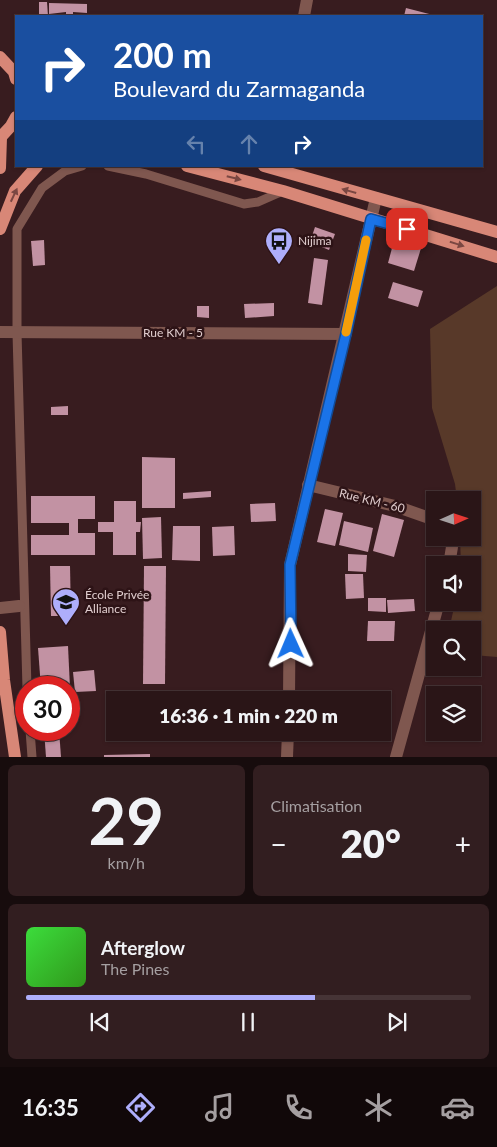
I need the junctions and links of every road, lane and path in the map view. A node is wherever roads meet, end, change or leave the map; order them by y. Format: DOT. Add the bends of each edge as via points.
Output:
graph roads {
  1 [pos="307,0"];
  2 [pos="304,15"];
  3 [pos="0,57"];
  4 [pos="15,76"];
  5 [pos="15,119"];
  6 [pos="6,135"];
  7 [pos="36,167"];
  8 [pos="79,167"];
  9 [pos="113,167"];
  10 [pos="191,167"];
  11 [pos="270,167"];
  12 [pos="0,168"];
  13 [pos="290,170"];
  14 [pos="283,191"];
  15 [pos="376,198"];
  16 [pos="371,219"];
  17 [pos="0,229"];
  18 [pos="497,232"];
  19 [pos="497,256"];
  20 [pos="0,332"];
  21 [pos="18,333"];
  22 [pos="346,334"];
  23 [pos="308,485"];
  24 [pos="426,517"];
  25 [pos="19,606"];
  26 [pos="0,608"];
  27 [pos="437,611"];
  28 [pos="0,632"];
  29 [pos="27,676"];
  30 [pos="289,691"];
  31 [pos="31,741"];
  32 [pos="288,741"];
  33 [pos="15,757"];
  34 [pos="32,757"];
  35 [pos="287,757"];
  36 [pos="396,757"];
  1 -- 2 [label="street"];
  3 -- 4 [label="main road"];
  5 -- 6 [label="main road"];
  6 -- 12 [label="main road"];
  17 -- 7 [label="main road, one-way" via="15,191"];
  8 -- 21 [label="lane" via="65,171 42,188 17,229"];
  9 -- 14 [label="lane" via="244,204 258,202"];
  10 -- 14 [label="main road, one-way"];
  11 -- 13 [label="main road"];
  15 -- 13 [label="main road, one-way"];
  14 -- 16 [label="main road"];
  15 -- 16 [label="street"];
  15 -- 18 [label="main road"];
  16 -- 19 [label="main road, one-way"];
  16 -- 22 [label="street"];
  20 -- 21 [label="street, Rue KM - 5"];
  21 -- 22 [label="street, Rue KM - 5"];
  21 -- 29 [label="lane"];
  22 -- 23 [label="street"];
  23 -- 24 [label="street, Rue KM - 60"];
  23 -- 30 [label="street" via="290,565"];
  25 -- 26 [label="street"];
  27 -- 36 [label="street"];
  28 -- 33 [label="main road"];
  31 -- 34 [label="lane"];
  32 -- 35 [label="street"];
}
